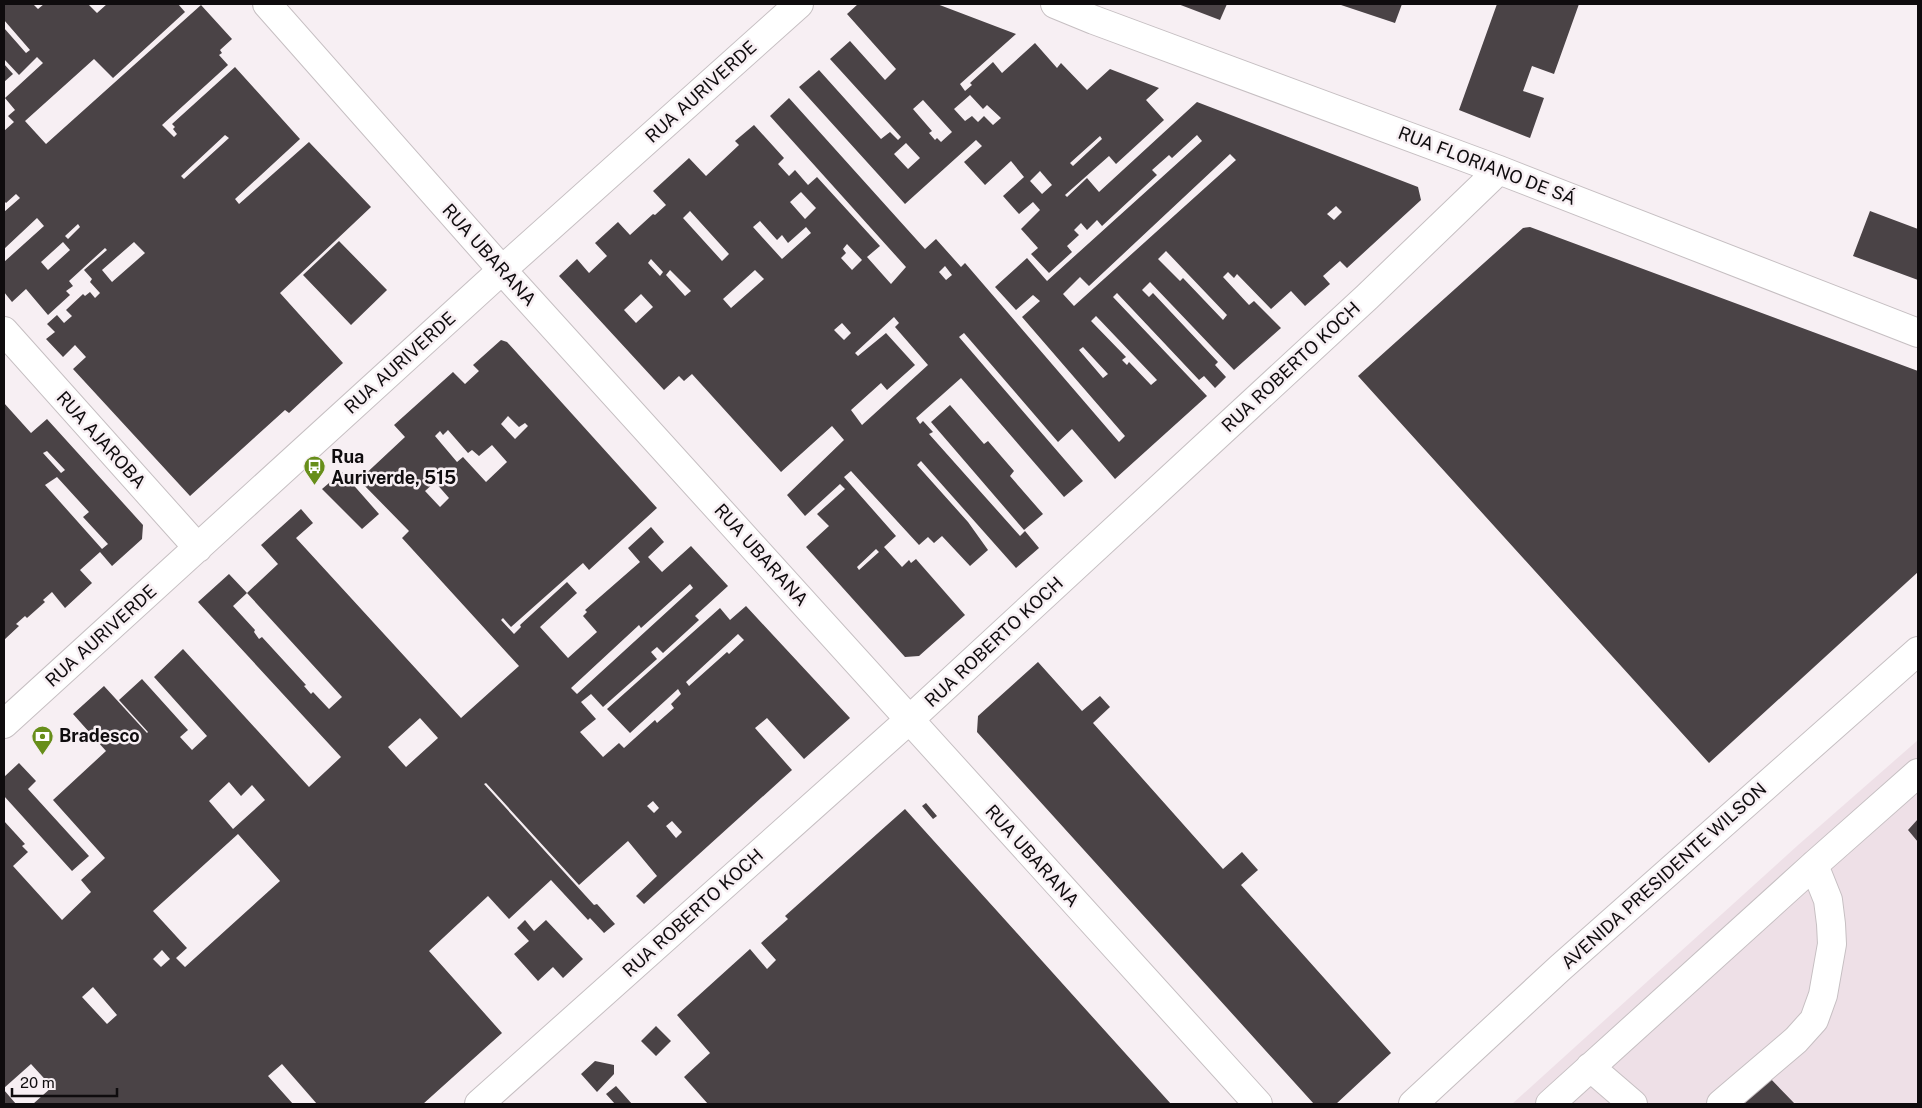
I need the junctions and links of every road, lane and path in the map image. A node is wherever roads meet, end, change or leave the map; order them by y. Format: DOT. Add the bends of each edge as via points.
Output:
graph roads {
  1 [pos="267,4"];
  2 [pos="799,4"];
  3 [pos="1055,4"];
  4 [pos="1499,170"];
  5 [pos="502,270"];
  6 [pos="4,331"];
  7 [pos="1918,333"];
  8 [pos="198,548"];
  9 [pos="1918,651"];
  10 [pos="909,720"];
  11 [pos="4,724"];
  12 [pos="1918,773"];
  13 [pos="1814,865"];
  14 [pos="1590,1067"];
  15 [pos="479,1104"];
  16 [pos="1258,1104"];
  17 [pos="1413,1104"];
  18 [pos="1550,1104"];
  19 [pos="1633,1104"];
  20 [pos="1721,1104"];
  1 -- 5 [label="street, RUA UBARANA"];
  2 -- 5 [label="street, RUA AURIVERDE"];
  3 -- 4 [label="street, RUA FLORIANO DE SÁ"];
  4 -- 7 [label="street, RUA FLORIANO DE SÁ"];
  4 -- 10 [label="street, RUA ROBERTO KOCH"];
  5 -- 8 [label="street, RUA AURIVERDE"];
  5 -- 10 [label="street, RUA UBARANA"];
  6 -- 8 [label="street, RUA AJAROBA"];
  8 -- 11 [label="street, RUA AURIVERDE"];
  9 -- 17 [label="street, AVENIDA PRESIDENTE WILSON" via="1560,968"];
  10 -- 15 [label="street, RUA ROBERTO KOCH"];
  10 -- 16 [label="street, RUA UBARANA"];
  12 -- 13 [label="street"];
  13 -- 14 [label="street"];
  13 -- 20 [label="street" via="1828,900 1832,944 1823,995 1814,1020 1796,1040"];
  14 -- 18 [label="street"];
  14 -- 19 [label="street"];
}
